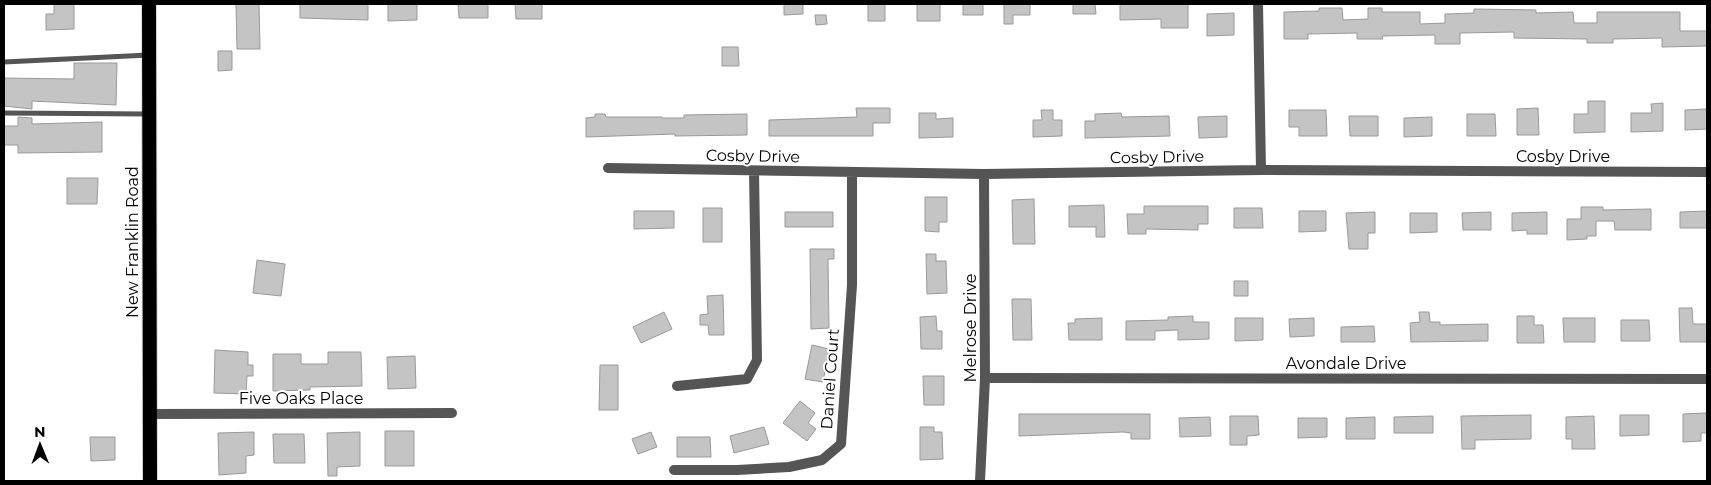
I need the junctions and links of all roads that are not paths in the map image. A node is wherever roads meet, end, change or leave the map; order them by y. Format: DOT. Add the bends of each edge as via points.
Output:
graph roads {
  1 [pos="149,4"];
  2 [pos="1258,4"];
  3 [pos="149,55"];
  4 [pos="4,62"];
  5 [pos="4,113"];
  6 [pos="150,114"];
  7 [pos="608,168"];
  8 [pos="754,170"];
  9 [pos="1261,170"];
  10 [pos="852,172"];
  11 [pos="1707,172"];
  12 [pos="984,174"];
  13 [pos="985,378"];
  14 [pos="1707,379"];
  15 [pos="677,386"];
  16 [pos="452,412"];
  17 [pos="149,414"];
  18 [pos="674,470"];
  19 [pos="150,481"];
  20 [pos="980,481"];
  1 -- 3 [label="highway, New Franklin Road"];
  2 -- 9 [label="street"];
  3 -- 4 [label="lane"];
  3 -- 6 [label="highway, New Franklin Road"];
  5 -- 6 [label="lane"];
  6 -- 17 [label="highway, New Franklin Road"];
  7 -- 8 [label="street, Cosby Drive"];
  8 -- 10 [label="street, Cosby Drive"];
  8 -- 15 [label="street" via="757,360 747,379"];
  9 -- 11 [label="street, Cosby Drive"];
  9 -- 12 [label="street, Cosby Drive"];
  10 -- 12 [label="street, Cosby Drive"];
  10 -- 18 [label="street, Daniel Court" via="852,285 841,444 822,460 789,467"];
  12 -- 13 [label="street, Melrose Drive"];
  13 -- 14 [label="street, Avondale Drive"];
  13 -- 20 [label="street, Melrose Drive"];
  16 -- 17 [label="street, Five Oaks Place"];
  17 -- 19 [label="highway, New Franklin Road"];
}
